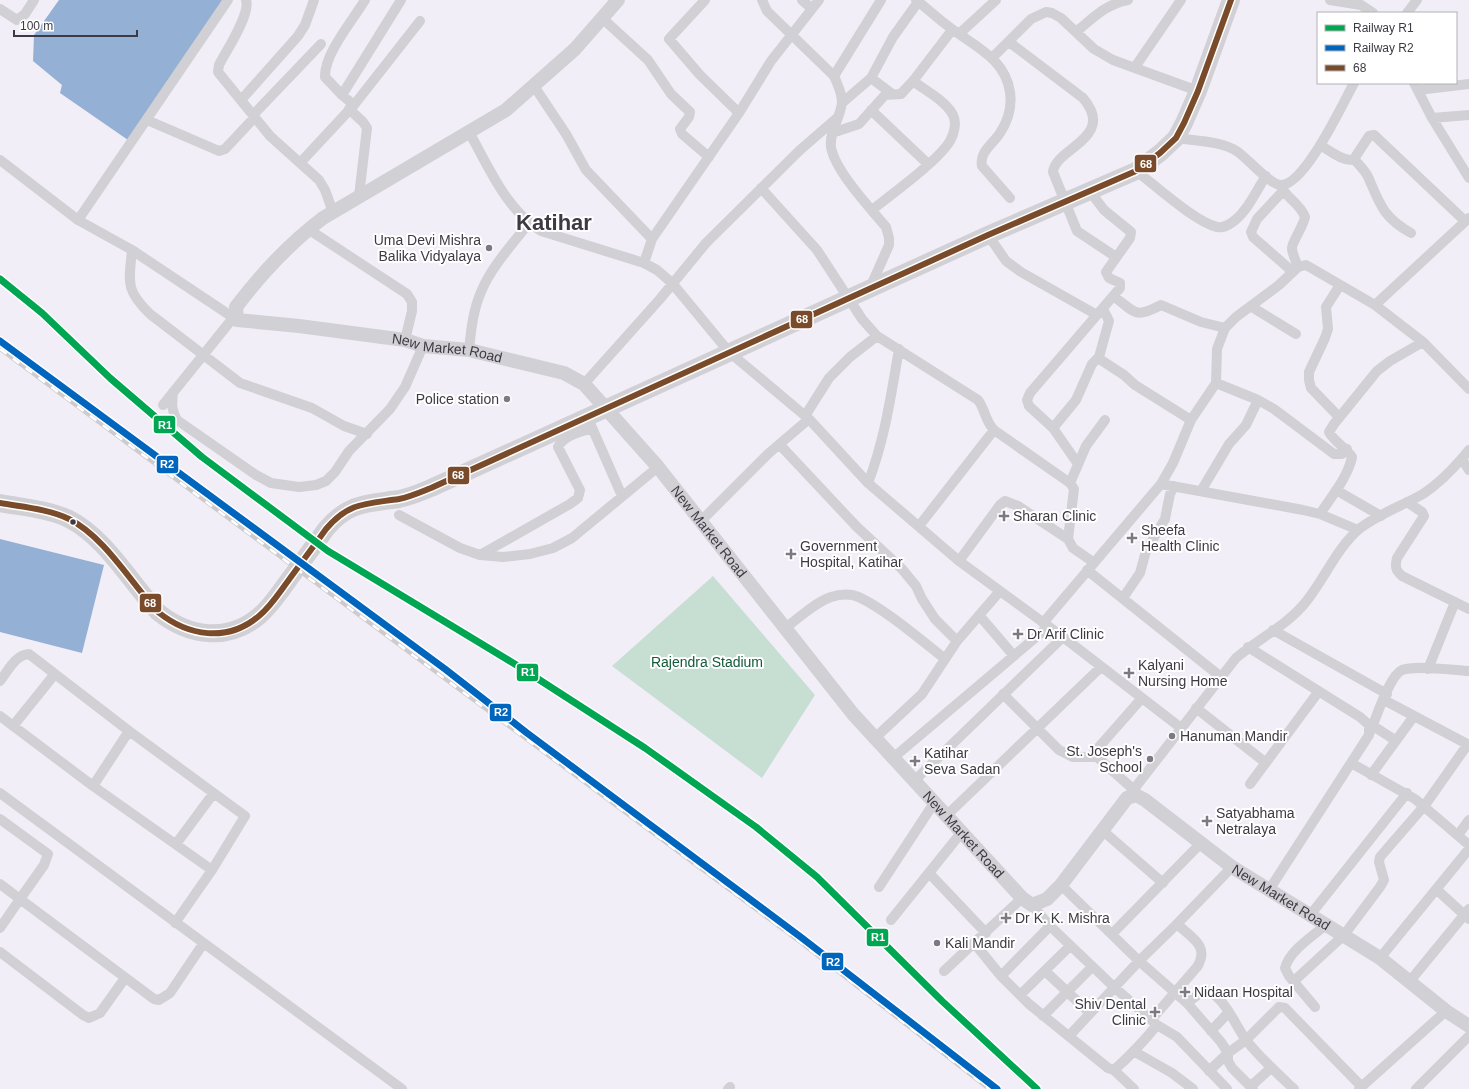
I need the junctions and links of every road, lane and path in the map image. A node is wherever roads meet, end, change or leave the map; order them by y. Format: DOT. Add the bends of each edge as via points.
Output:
graph roads {
  1 [pos="34,0"];
  2 [pos="228,0"];
  3 [pos="246,0"];
  4 [pos="314,0"];
  5 [pos="365,0"];
  6 [pos="401,0"];
  7 [pos="618,0"];
  8 [pos="705,0"];
  9 [pos="762,0"];
  10 [pos="802,0"];
  11 [pos="819,0"];
  12 [pos="881,0"];
  13 [pos="996,0"];
  14 [pos="1128,0"];
  15 [pos="1181,0"];
  16 [pos="1231,0"];
  17 [pos="1330,0"];
  18 [pos="1417,0"];
  19 [pos="917,1"];
  20 [pos="0,9"];
  21 [pos="812,9"];
  22 [pos="1372,12"];
  23 [pos="1408,12"];
  24 [pos="602,18"];
  25 [pos="420,21"];
  26 [pos="956,32"];
  27 [pos="1076,32"];
  28 [pos="791,35"];
  29 [pos="1009,42"];
  30 [pos="321,44"];
  31 [pos="992,58"];
  32 [pos="1135,67"];
  33 [pos="834,76"];
  34 [pos="871,78"];
  35 [pos="913,82"];
  36 [pos="1353,84"];
  37 [pos="1469,84"];
  38 [pos="534,86"];
  39 [pos="1416,87"];
  40 [pos="1198,91"];
  41 [pos="891,93"];
  42 [pos="342,95"];
  43 [pos="241,100"];
  44 [pos="842,103"];
  45 [pos="352,107"];
  46 [pos="871,110"];
  47 [pos="739,113"];
  48 [pos="1469,115"];
  49 [pos="254,116"];
  50 [pos="837,118"];
  51 [pos="1432,118"];
  52 [pos="147,120"];
  53 [pos="469,132"];
  54 [pos="832,133"];
  55 [pos="1176,138"];
  56 [pos="1320,145"];
  57 [pos="709,157"];
  58 [pos="1354,159"];
  59 [pos="0,160"];
  60 [pos="300,163"];
  61 [pos="928,164"];
  62 [pos="1136,171"];
  63 [pos="1266,176"];
  64 [pos="1469,178"];
  65 [pos="761,188"];
  66 [pos="1282,188"];
  67 [pos="1089,190"];
  68 [pos="359,196"];
  69 [pos="1010,198"];
  70 [pos="1064,200"];
  71 [pos="872,210"];
  72 [pos="333,212"];
  73 [pos="1467,219"];
  74 [pos="78,220"];
  75 [pos="528,224"];
  76 [pos="308,229"];
  77 [pos="1411,233"];
  78 [pos="988,235"];
  79 [pos="652,239"];
  80 [pos="132,250"];
  81 [pos="1116,257"];
  82 [pos="644,263"];
  83 [pos="1295,269"];
  84 [pos="672,283"];
  85 [pos="1340,285"];
  86 [pos="870,289"];
  87 [pos="1113,296"];
  88 [pos="849,299"];
  89 [pos="1375,305"];
  90 [pos="1252,307"];
  91 [pos="1100,312"];
  92 [pos="235,319"];
  93 [pos="1225,328"];
  94 [pos="1296,334"];
  95 [pos="877,336"];
  96 [pos="405,340"];
  97 [pos="1423,342"];
  98 [pos="423,346"];
  99 [pos="899,349"];
  100 [pos="469,350"];
  101 [pos="729,352"];
  102 [pos="203,354"];
  103 [pos="1099,357"];
  104 [pos="1216,383"];
  105 [pos="584,384"];
  106 [pos="1469,389"];
  107 [pos="173,392"];
  108 [pos="1258,400"];
  109 [pos="163,405"];
  110 [pos="605,408"];
  111 [pos="1339,416"];
  112 [pos="807,418"];
  113 [pos="1105,420"];
  114 [pos="1191,420"];
  115 [pos="590,422"];
  116 [pos="1053,428"];
  117 [pos="994,430"];
  118 [pos="367,434"];
  119 [pos="780,445"];
  120 [pos="1347,449"];
  121 [pos="1469,450"];
  122 [pos="1462,459"];
  123 [pos="1078,464"];
  124 [pos="658,467"];
  125 [pos="1469,470"];
  126 [pos="868,483"];
  127 [pos="1070,483"];
  128 [pos="1161,484"];
  129 [pos="1174,486"];
  130 [pos="1336,490"];
  131 [pos="1201,491"];
  132 [pos="622,496"];
  133 [pos="1407,502"];
  134 [pos="0,503"];
  135 [pos="1320,514"];
  136 [pos="399,515"];
  137 [pos="1381,516"];
  138 [pos="701,521"];
  139 [pos="919,526"];
  140 [pos="1358,530"];
  141 [pos="1068,539"];
  142 [pos="480,555"];
  143 [pos="959,562"];
  144 [pos="1090,566"];
  145 [pos="1000,591"];
  146 [pos="1123,598"];
  147 [pos="1455,602"];
  148 [pos="1469,609"];
  149 [pos="979,615"];
  150 [pos="1046,625"];
  151 [pos="785,628"];
  152 [pos="1273,630"];
  153 [pos="1063,637"];
  154 [pos="957,641"];
  155 [pos="1248,647"];
  156 [pos="1014,656"];
  157 [pos="945,658"];
  158 [pos="1101,667"];
  159 [pos="1428,669"];
  160 [pos="1469,671"];
  161 [pos="54,675"];
  162 [pos="1221,676"];
  163 [pos="0,681"];
  164 [pos="1319,691"];
  165 [pos="1003,694"];
  166 [pos="1385,697"];
  167 [pos="1142,698"];
  168 [pos="1196,708"];
  169 [pos="0,716"];
  170 [pos="1414,716"];
  171 [pos="13,726"];
  172 [pos="1181,728"];
  173 [pos="1037,729"];
  174 [pos="1371,730"];
  175 [pos="129,731"];
  176 [pos="875,738"];
  177 [pos="1395,740"];
  178 [pos="1468,744"];
  179 [pos="1091,756"];
  180 [pos="894,758"];
  181 [pos="1266,763"];
  182 [pos="1351,763"];
  183 [pos="1372,775"];
  184 [pos="914,781"];
  185 [pos="1250,784"];
  186 [pos="93,786"];
  187 [pos="0,793"];
  188 [pos="1130,793"];
  189 [pos="1407,793"];
  190 [pos="213,794"];
  191 [pos="934,803"];
  192 [pos="1425,805"];
  193 [pos="945,817"];
  194 [pos="0,819"];
  195 [pos="1469,820"];
  196 [pos="1102,830"];
  197 [pos="961,833"];
  198 [pos="1458,836"];
  199 [pos="1201,843"];
  200 [pos="176,844"];
  201 [pos="1469,845"];
  202 [pos="1469,849"];
  203 [pos="1232,867"];
  204 [pos="212,870"];
  205 [pos="929,873"];
  206 [pos="1163,883"];
  207 [pos="0,884"];
  208 [pos="1061,885"];
  209 [pos="879,887"];
  210 [pos="1436,889"];
  211 [pos="1269,890"];
  212 [pos="20,899"];
  213 [pos="1027,902"];
  214 [pos="1311,914"];
  215 [pos="1467,914"];
  216 [pos="891,920"];
  217 [pos="175,923"];
  218 [pos="1177,924"];
  219 [pos="1327,924"];
  220 [pos="1050,926"];
  221 [pos="0,928"];
  222 [pos="986,933"];
  223 [pos="1112,934"];
  224 [pos="1344,935"];
  225 [pos="203,944"];
  226 [pos="975,944"];
  227 [pos="1070,946"];
  228 [pos="0,952"];
  229 [pos="1380,958"];
  230 [pos="1139,960"];
  231 [pos="1092,966"];
  232 [pos="944,971"];
  233 [pos="1045,971"];
  234 [pos="1001,976"];
  235 [pos="125,978"];
  236 [pos="1294,981"];
  237 [pos="1410,981"];
  238 [pos="1114,988"];
  239 [pos="1066,992"];
  240 [pos="1174,994"];
  241 [pos="1020,995"];
  242 [pos="1187,1003"];
  243 [pos="1315,1007"];
  244 [pos="1446,1011"];
  245 [pos="1230,1012"];
  246 [pos="1090,1013"];
  247 [pos="1043,1016"];
  248 [pos="1154,1022"];
  249 [pos="1468,1026"];
  250 [pos="1211,1031"];
  251 [pos="1069,1036"];
  252 [pos="1246,1040"];
  253 [pos="1134,1052"];
  254 [pos="1228,1053"];
  255 [pos="1271,1068"];
  256 [pos="1114,1070"];
  257 [pos="1209,1071"];
  258 [pos="1252,1088"];
  259 [pos="1360,1088"];
  260 [pos="402,1089"];
  261 [pos="1134,1089"];
  262 [pos="1192,1089"];
  263 [pos="1227,1089"];
  264 [pos="1294,1089"];
  265 [pos="1416,1089"];
  1 -- 20 [label="street" via="25,14 17,20"];
  2 -- 52 [label="street"];
  3 -- 43 [label="street" via="246,15 219,65 218,72"];
  4 -- 43 [label="street" via="298,36"];
  5 -- 42 [label="street" via="325,69 325,77"];
  6 -- 42 [label="street"];
  7 -- 24 [label="street"];
  8 -- 47 [label="street" via="668,39"];
  9 -- 28 [label="street" via="767,10"];
  10 -- 21 [label="street"];
  11 -- 21 [label="street"];
  12 -- 33 [label="street"];
  13 -- 26 [label="street"];
  14 -- 27 [label="street" via="1114,3 1104,9"];
  15 -- 32 [label="street"];
  16 -- 40 [label="highway"];
  17 -- 22 [label="street" via="1361,5"];
  18 -- 23 [label="street"];
  19 -- 26 [label="street"];
  19 -- 34 [label="street" via="893,37"];
  21 -- 28 [label="street"];
  24 -- 38 [label="street" via="575,49"];
  24 -- 57 [label="street" via="648,60 671,94 690,112 680,129 682,134"];
  25 -- 45 [label="street"];
  26 -- 31 [label="street"];
  26 -- 35 [label="street"];
  27 -- 29 [label="street" via="1061,18 1046,12 1031,19"];
  27 -- 32 [label="street" via="1104,55"];
  28 -- 33 [label="street"];
  28 -- 47 [label="street" via="771,61"];
  29 -- 31 [label="street"];
  29 -- 70 [label="street" via="1084,98 1090,106 1093,121 1085,138 1053,165 1053,172"];
  30 -- 49 [label="street"];
  31 -- 69 [label="street" via="1005,74 1011,101 1009,115 1001,132 980,159 982,166"];
  32 -- 40 [label="street"];
  33 -- 44 [label="street" via="840,88"];
  34 -- 41 [label="street"];
  34 -- 44 [label="street"];
  35 -- 41 [label="street" via="901,94"];
  35 -- 61 [label="street" via="946,107 953,116 954,134"];
  36 -- 56 [label="street"];
  37 -- 39 [label="street"];
  38 -- 53 [label="street" via="506,110"];
  38 -- 79 [label="street" via="586,170"];
  39 -- 51 [label="street"];
  40 -- 55 [label="highway"];
  41 -- 46 [label="street" via="879,99"];
  42 -- 45 [label="street"];
  43 -- 49 [label="street"];
  44 -- 50 [label="street"];
  45 -- 60 [label="street"];
  45 -- 68 [label="street" via="367,128"];
  46 -- 54 [label="street" via="859,124"];
  46 -- 61 [label="street"];
  47 -- 57 [label="street"];
  48 -- 51 [label="street"];
  49 -- 52 [label="street" via="225,149 219,151"];
  49 -- 60 [label="street" via="270,136"];
  50 -- 54 [label="street"];
  50 -- 65 [label="street"];
  51 -- 64 [label="street"];
  52 -- 74 [label="street"];
  53 -- 68 [label="street"];
  53 -- 75 [label="street" via="508,199"];
  54 -- 71 [label="street" via="831,147 836,160 845,176"];
  55 -- 62 [label="highway"];
  55 -- 63 [label="street" via="1226,146"];
  56 -- 58 [label="street" via="1345,159"];
  56 -- 66 [label="street" via="1300,173"];
  57 -- 79 [label="street"];
  58 -- 73 [label="street" via="1369,136 1374,135"];
  58 -- 77 [label="street" via="1369,179 1384,211 1398,226"];
  59 -- 74 [label="street"];
  60 -- 72 [label="street" via="319,180"];
  61 -- 71 [label="street"];
  62 -- 63 [label="street" via="1197,217 1217,227 1233,222 1242,213"];
  62 -- 67 [label="highway"];
  63 -- 66 [label="street"];
  65 -- 84 [label="street" via="706,243"];
  65 -- 88 [label="street" via="817,250"];
  66 -- 83 [label="street" via="1298,204 1305,217 1292,248"];
  66 -- 83 [label="street" via="1250,232"];
  67 -- 70 [label="highway"];
  67 -- 81 [label="street" via="1111,217 1130,232 1130,238"];
  68 -- 72 [label="street"];
  70 -- 78 [label="highway"];
  70 -- 81 [label="street" via="1077,230"];
  71 -- 86 [label="street" via="886,227 889,245"];
  72 -- 76 [label="street"];
  73 -- 89 [label="street"];
  74 -- 80 [label="street"];
  75 -- 82 [label="street" via="551,235"];
  75 -- 100 [label="street" via="487,279 480,293"];
  76 -- 92 [label="street" via="243,298 236,307"];
  76 -- 96 [label="street" via="407,294 412,302 412,311"];
  78 -- 86 [label="highway"];
  78 -- 91 [label="street" via="1006,261 1021,272"];
  79 -- 82 [label="street"];
  80 -- 92 [label="street"];
  80 -- 102 [label="street" via="130,290 134,297 150,314"];
  81 -- 87 [label="street" via="1106,272 1109,278 1120,284 1120,288"];
  82 -- 84 [label="street"];
  83 -- 85 [label="street" via="1306,265"];
  83 -- 90 [label="street"];
  84 -- 101 [label="street"];
  84 -- 105 [label="street"];
  85 -- 89 [label="street"];
  85 -- 111 [label="street" via="1326,307 1328,329 1309,380 1311,388"];
  86 -- 88 [label="highway"];
  87 -- 91 [label="street"];
  87 -- 93 [label="street" via="1137,313 1143,314 1161,305 1201,322"];
  88 -- 95 [label="street"];
  88 -- 101 [label="highway"];
  89 -- 97 [label="street"];
  90 -- 93 [label="street"];
  90 -- 94 [label="street"];
  91 -- 103 [label="street" via="1108,316 1108,326"];
  91 -- 116 [label="street" via="1030,393 1027,400 1029,406"];
  92 -- 96 [label="street, New Market Road"];
  92 -- 102 [label="street"];
  93 -- 104 [label="street" via="1217,349"];
  95 -- 99 [label="street"];
  95 -- 112 [label="street" via="829,378"];
  96 -- 98 [label="street, New Market Road"];
  97 -- 106 [label="street"];
  97 -- 111 [label="street" via="1377,370"];
  98 -- 100 [label="street, New Market Road"];
  98 -- 118 [label="street" via="398,399"];
  99 -- 117 [label="street" via="978,400 984,407 989,425"];
  99 -- 126 [label="street" via="886,426"];
  100 -- 105 [label="street, New Market Road" via="564,373"];
  101 -- 110 [label="highway"];
  101 -- 112 [label="street"];
  102 -- 107 [label="street"];
  102 -- 118 [label="street" via="240,383 312,408 344,426"];
  103 -- 114 [label="street" via="1135,386"];
  103 -- 116 [label="street" via="1092,364 1076,400"];
  104 -- 108 [label="street"];
  104 -- 114 [label="street"];
  105 -- 110 [label="street, New Market Road"];
  107 -- 109 [label="street"];
  107 -- 118 [label="street" via="172,412 178,420 271,483 298,487 326,481 349,450"];
  108 -- 120 [label="street" via="1287,418 1334,454 1342,454"];
  108 -- 131 [label="street" via="1246,425 1229,444"];
  110 -- 115 [label="highway"];
  110 -- 124 [label="street, New Market Road"];
  111 -- 120 [label="street" via="1329,432"];
  112 -- 119 [label="street"];
  112 -- 126 [label="street"];
  113 -- 123 [label="street" via="1086,446"];
  114 -- 128 [label="street"];
  115 -- 132 [label="street"];
  115 -- 134 [label="highway" via="567,425 431,488 399,499 360,504 349,509 335,518 271,604 259,616 233,630 198,632 169,621 145,598 97,541 69,519 50,512"];
  115 -- 142 [label="street" via="561,442 558,447 580,490 578,498"];
  116 -- 123 [label="street"];
  117 -- 127 [label="street"];
  117 -- 139 [label="street"];
  119 -- 138 [label="street" via="751,470"];
  119 -- 154 [label="street" via="856,526 902,569 916,586 935,619"];
  120 -- 130 [label="street" via="1352,457 1351,463"];
  121 -- 122 [label="street"];
  122 -- 125 [label="street"];
  122 -- 133 [label="street" via="1438,482"];
  123 -- 127 [label="street"];
  124 -- 132 [label="street"];
  124 -- 138 [label="street, New Market Road"];
  126 -- 139 [label="street"];
  127 -- 141 [label="street" via="1074,490"];
  128 -- 129 [label="street"];
  128 -- 144 [label="street"];
  129 -- 131 [label="street"];
  129 -- 146 [label="street" via="1165,519 1146,551 1140,573"];
  130 -- 135 [label="street"];
  130 -- 137 [label="street"];
  131 -- 135 [label="street"];
  132 -- 142 [label="street" via="572,538 553,548 503,557"];
  133 -- 137 [label="street"];
  133 -- 147 [label="street" via="1424,516 1397,558 1396,572"];
  135 -- 140 [label="street"];
  136 -- 142 [label="street" via="460,548"];
  137 -- 140 [label="street"];
  138 -- 151 [label="street, New Market Road"];
  139 -- 143 [label="street"];
  140 -- 152 [label="street" via="1346,543 1305,603 1291,618"];
  141 -- 143 [label="street" via="1018,506 1005,501"];
  141 -- 144 [label="street"];
  143 -- 145 [label="street"];
  144 -- 146 [label="street"];
  144 -- 150 [label="street"];
  145 -- 149 [label="street"];
  145 -- 150 [label="street"];
  146 -- 162 [label="street"];
  147 -- 148 [label="street"];
  147 -- 159 [label="street"];
  149 -- 154 [label="street"];
  149 -- 156 [label="street"];
  150 -- 153 [label="street"];
  150 -- 156 [label="street"];
  151 -- 157 [label="street" via="817,604 843,594 853,595 865,600"];
  151 -- 176 [label="street, New Market Road"];
  152 -- 155 [label="street"];
  152 -- 166 [label="street"];
  153 -- 158 [label="street"];
  153 -- 165 [label="street"];
  154 -- 157 [label="street"];
  155 -- 162 [label="street"];
  155 -- 164 [label="street"];
  156 -- 180 [label="street"];
  157 -- 176 [label="street" via="922,694"];
  158 -- 167 [label="street"];
  158 -- 173 [label="street"];
  159 -- 160 [label="street"];
  159 -- 166 [label="street" via="1410,668 1400,671"];
  161 -- 163 [label="street" via="29,654 22,654"];
  161 -- 171 [label="street"];
  161 -- 175 [label="street"];
  162 -- 168 [label="street"];
  164 -- 174 [label="street" via="1369,725"];
  164 -- 181 [label="street"];
  165 -- 173 [label="street"];
  165 -- 184 [label="street"];
  166 -- 170 [label="street"];
  166 -- 174 [label="street"];
  167 -- 172 [label="street"];
  167 -- 179 [label="street"];
  168 -- 172 [label="street"];
  168 -- 181 [label="street"];
  169 -- 171 [label="street"];
  170 -- 177 [label="street"];
  170 -- 178 [label="street"];
  171 -- 186 [label="street"];
  172 -- 188 [label="street"];
  173 -- 179 [label="street" via="1066,755"];
  173 -- 193 [label="street"];
  174 -- 177 [label="street"];
  174 -- 182 [label="street"];
  175 -- 186 [label="street"];
  175 -- 190 [label="street"];
  176 -- 180 [label="street, New Market Road"];
  177 -- 183 [label="street"];
  178 -- 192 [label="street"];
  179 -- 188 [label="street" via="1098,757"];
  180 -- 184 [label="street, New Market Road"];
  181 -- 185 [label="street"];
  182 -- 183 [label="street"];
  182 -- 211 [label="street"];
  183 -- 189 [label="street"];
  184 -- 191 [label="street, New Market Road"];
  186 -- 200 [label="street"];
  187 -- 217 [label="street"];
  188 -- 196 [label="street"];
  188 -- 199 [label="street, New Market Road" via="1145,800"];
  189 -- 192 [label="street"];
  189 -- 214 [label="street"];
  190 -- 200 [label="street"];
  190 -- 204 [label="street" via="245,816"];
  191 -- 193 [label="street, New Market Road"];
  191 -- 209 [label="street"];
  192 -- 198 [label="street"];
  192 -- 224 [label="street" via="1380,857 1384,880"];
  193 -- 197 [label="street, New Market Road"];
  194 -- 212 [label="street" via="48,854 44,865"];
  195 -- 198 [label="street"];
  196 -- 206 [label="street"];
  196 -- 208 [label="street"];
  197 -- 205 [label="street"];
  197 -- 213 [label="street, New Market Road"];
  198 -- 201 [label="street"];
  199 -- 203 [label="street, New Market Road"];
  199 -- 206 [label="street"];
  200 -- 204 [label="street"];
  202 -- 210 [label="street"];
  203 -- 211 [label="street, New Market Road"];
  203 -- 218 [label="street"];
  204 -- 217 [label="street"];
  205 -- 216 [label="street"];
  205 -- 222 [label="street"];
  206 -- 223 [label="street"];
  207 -- 212 [label="street"];
  208 -- 213 [label="street" via="1047,899"];
  208 -- 223 [label="street"];
  210 -- 215 [label="street"];
  210 -- 229 [label="street"];
  211 -- 214 [label="street, New Market Road"];
  212 -- 221 [label="street"];
  212 -- 235 [label="street"];
  213 -- 220 [label="street"];
  213 -- 222 [label="street"];
  214 -- 219 [label="street, New Market Road"];
  215 -- 237 [label="street"];
  217 -- 225 [label="street"];
  218 -- 230 [label="street"];
  218 -- 240 [label="street" via="1197,943 1202,950 1203,958"];
  219 -- 224 [label="street, New Market Road"];
  219 -- 236 [label="street" via="1287,961 1285,968"];
  220 -- 227 [label="street"];
  220 -- 234 [label="street"];
  222 -- 226 [label="street"];
  223 -- 230 [label="street"];
  224 -- 229 [label="street, New Market Road"];
  224 -- 236 [label="street"];
  225 -- 235 [label="street" via="164,998 154,998"];
  225 -- 260 [label="street"];
  226 -- 232 [label="street"];
  226 -- 234 [label="street"];
  227 -- 231 [label="street"];
  227 -- 233 [label="street"];
  228 -- 235 [label="street" via="89,1018 100,1013"];
  229 -- 237 [label="street, New Market Road"];
  230 -- 238 [label="street"];
  230 -- 240 [label="street"];
  231 -- 238 [label="street"];
  231 -- 239 [label="street"];
  233 -- 239 [label="street"];
  233 -- 241 [label="street"];
  234 -- 241 [label="street"];
  236 -- 243 [label="street"];
  237 -- 244 [label="street, New Market Road"];
  238 -- 246 [label="street"];
  238 -- 248 [label="street"];
  239 -- 246 [label="street"];
  239 -- 247 [label="street"];
  240 -- 242 [label="street"];
  240 -- 248 [label="street"];
  241 -- 247 [label="street"];
  242 -- 245 [label="street" via="1208,990"];
  242 -- 250 [label="street"];
  244 -- 249 [label="street, New Market Road"];
  244 -- 259 [label="street"];
  245 -- 250 [label="street"];
  245 -- 252 [label="street"];
  246 -- 251 [label="street"];
  247 -- 251 [label="street"];
  248 -- 253 [label="street"];
  248 -- 257 [label="street" via="1177,1037"];
  249 -- 265 [label="street"];
  250 -- 254 [label="street"];
  251 -- 256 [label="street" via="1108,1068"];
  252 -- 254 [label="street"];
  252 -- 255 [label="street"];
  252 -- 259 [label="street" via="1279,1008 1285,1008"];
  253 -- 256 [label="street"];
  253 -- 262 [label="street" via="1172,1073"];
  254 -- 257 [label="street"];
  254 -- 258 [label="street" via="1228,1061 1232,1068"];
  255 -- 258 [label="street"];
  255 -- 264 [label="street"];
  256 -- 261 [label="street"];
  257 -- 263 [label="street"];
}
